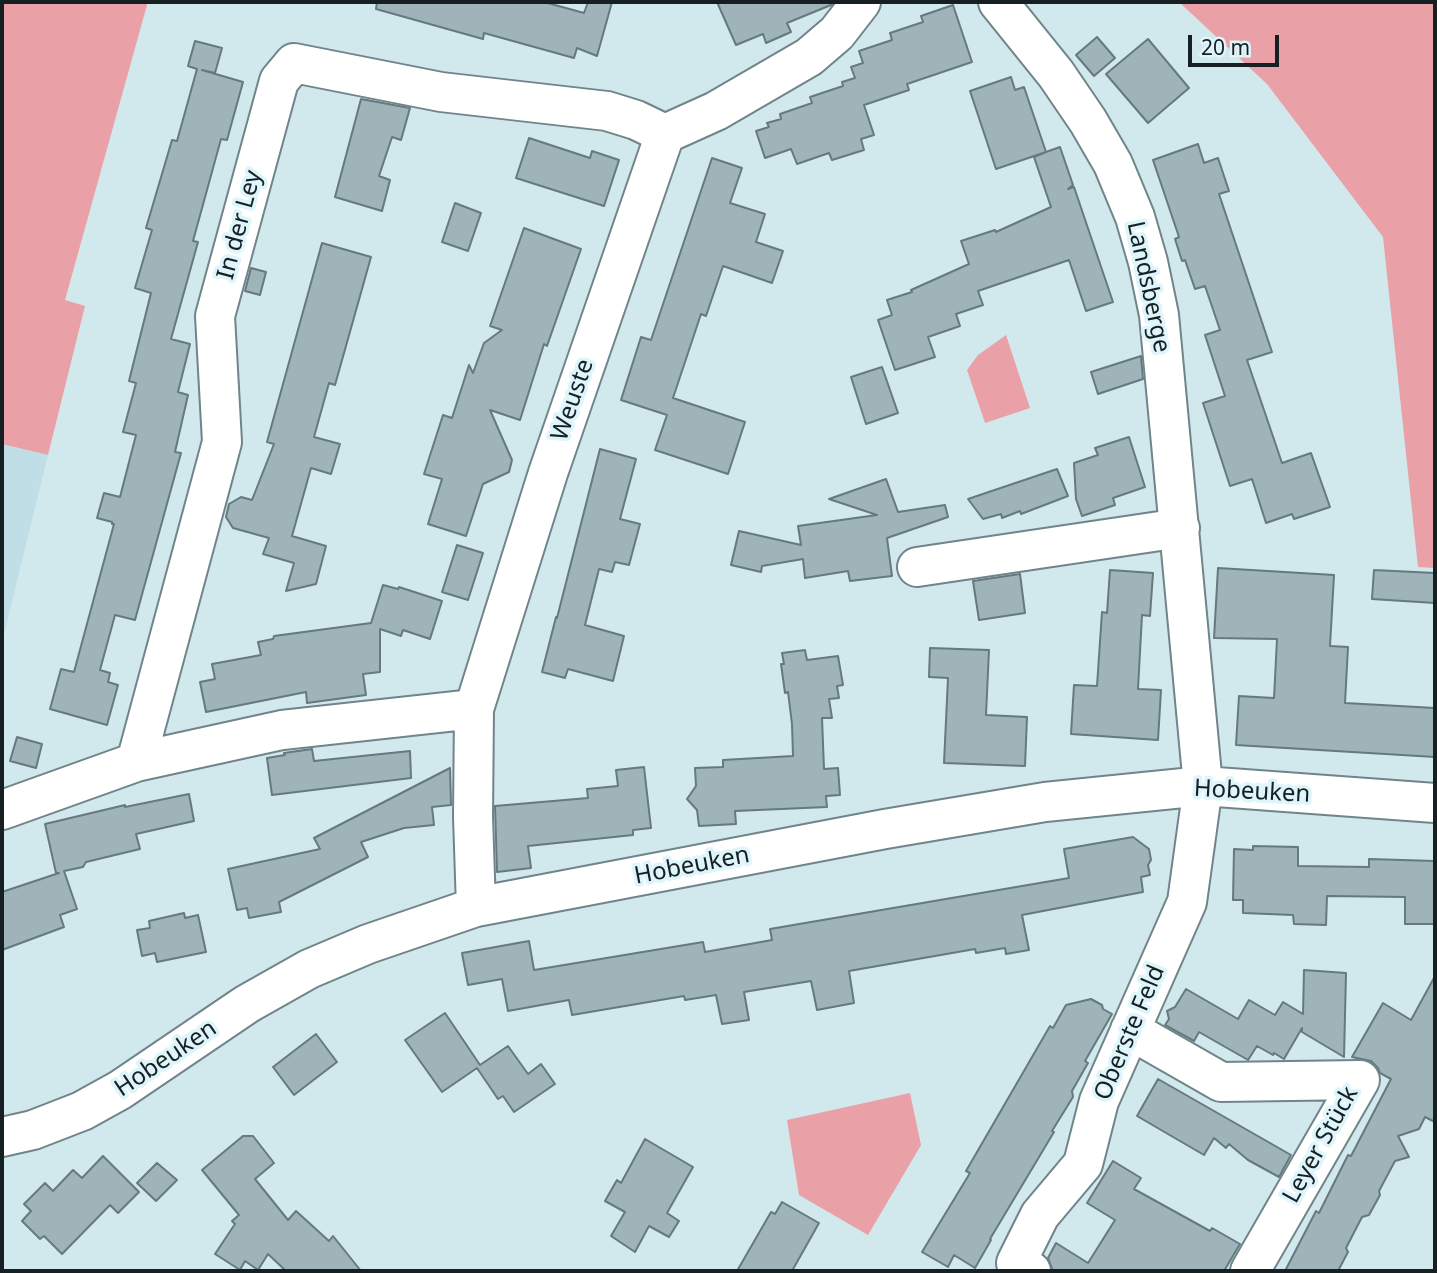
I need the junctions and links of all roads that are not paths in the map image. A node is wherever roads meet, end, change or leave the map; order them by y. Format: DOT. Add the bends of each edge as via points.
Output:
graph roads {
  1 [pos="861,2"];
  2 [pos="998,2"];
  3 [pos="665,134"];
  4 [pos="1180,528"];
  5 [pos="917,566"];
  6 [pos="474,709"];
  7 [pos="136,762"];
  8 [pos="1203,786"];
  9 [pos="1435,803"];
  10 [pos="2,810"];
  11 [pos="477,907"];
  12 [pos="1130,1030"];
  13 [pos="2,1137"];
  14 [pos="1023,1267"];
  15 [pos="1250,1271"];
  1 -- 3 [label="street" via="809,57 716,111"];
  2 -- 4 [label="street, Landsberge" via="1088,121 1113,164 1135,217 1159,315"];
  3 -- 6 [label="street, Weuste" via="548,473"];
  3 -- 7 [label="street, In der Ley" via="607,111 441,92 294,63 279,81 215,316 222,442"];
  4 -- 5 [label="street"];
  4 -- 8 [label="street, Landsberge"];
  6 -- 7 [label="street" via="282,730"];
  6 -- 11 [label="street, Weuste"];
  7 -- 10 [label="street"];
  8 -- 9 [label="street, Hobeuken"];
  8 -- 11 [label="street, Hobeuken" via="1045,802 899,826"];
  8 -- 12 [label="street, Oberste Feld" via="1187,902"];
  11 -- 13 [label="street, Hobeuken" via="309,969 82,1111"];
  12 -- 14 [label="street, Oberste Feld" via="1099,1101 1083,1164 1040,1216"];
  12 -- 15 [label="street, Leyer Stück" via="1221,1082 1360,1080"];
}
